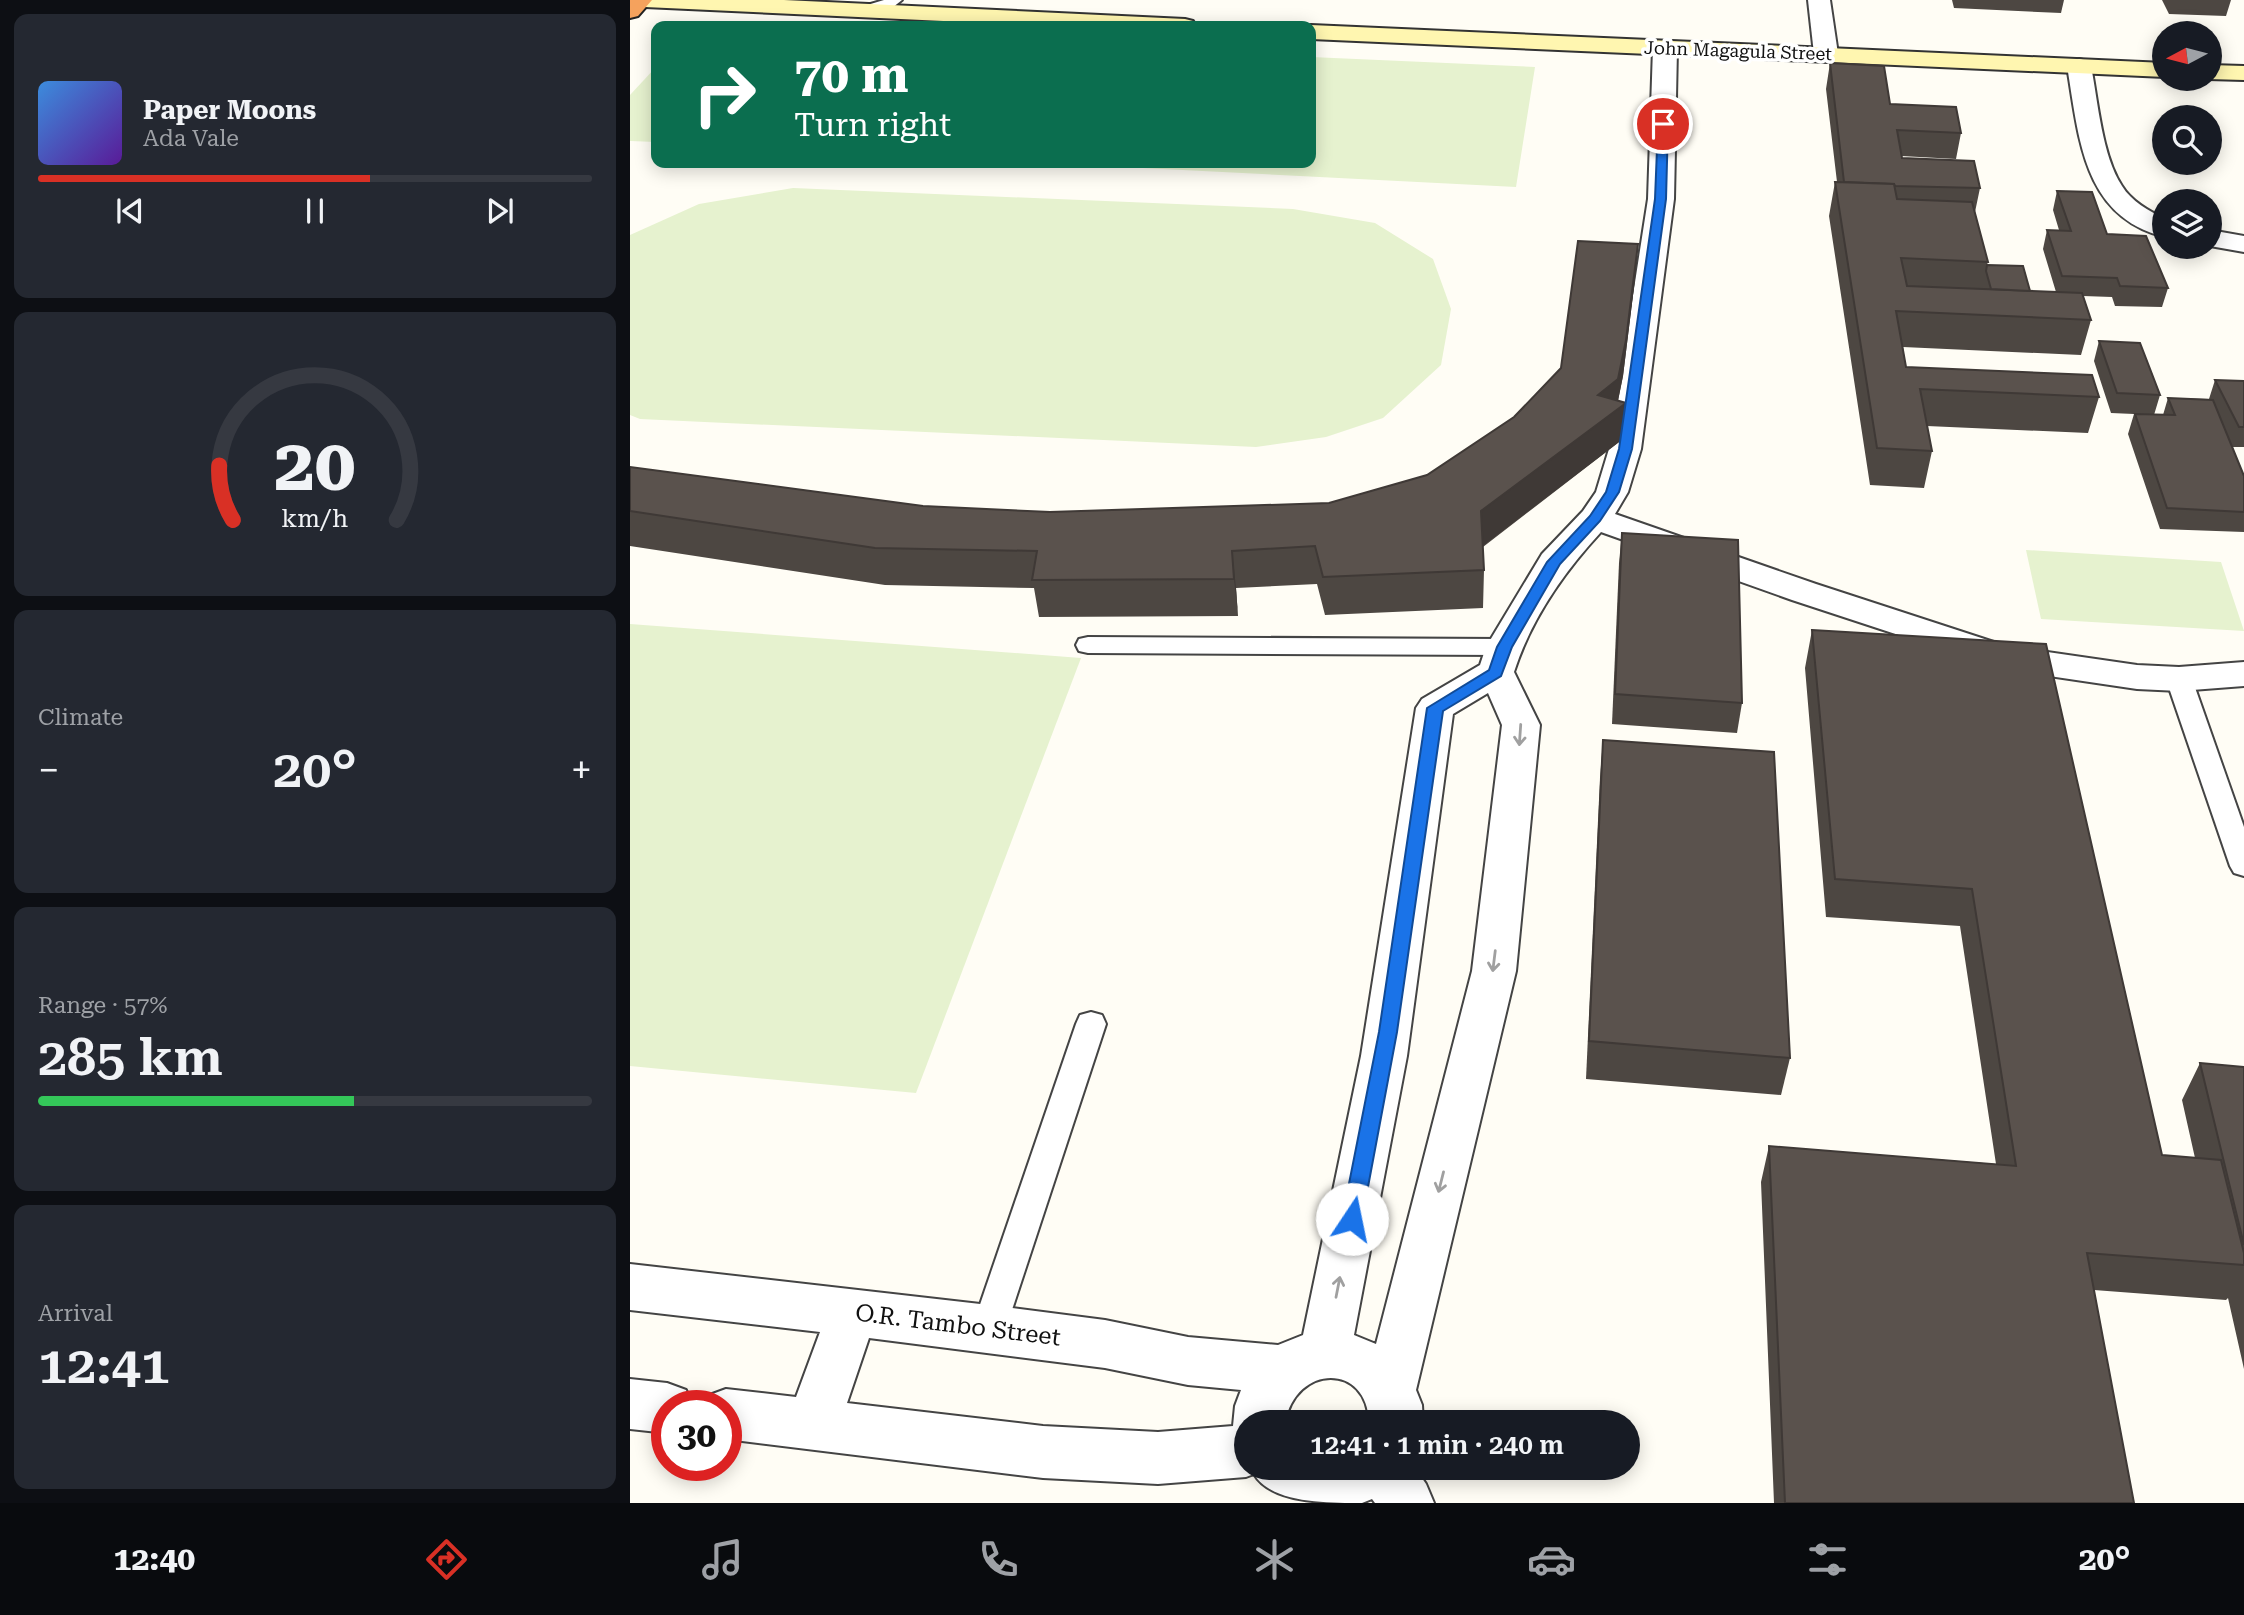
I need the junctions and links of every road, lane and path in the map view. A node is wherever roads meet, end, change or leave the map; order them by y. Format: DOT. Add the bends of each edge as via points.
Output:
graph roads {
  1 [pos="643,0"];
  2 [pos="894,0"];
  3 [pos="1819,0"];
  4 [pos="630,11"];
  5 [pos="862,11"];
  6 [pos="1077,21"];
  7 [pos="1316,32"];
  8 [pos="1665,48"];
  9 [pos="1826,54"];
  10 [pos="2079,66"];
  11 [pos="2152,69"];
  12 [pos="2222,72"];
  13 [pos="2244,73"];
  14 [pos="2152,222"];
  15 [pos="2222,240"];
  16 [pos="2244,244"];
  17 [pos="1595,518"];
  18 [pos="1088,645"];
  19 [pos="1500,659"];
  20 [pos="2244,674"];
  21 [pos="2179,679"];
  22 [pos="2244,866"];
  23 [pos="1091,1024"];
  24 [pos="630,1287"];
  25 [pos="853,1312"];
  26 [pos="989,1328"];
  27 [pos="1305,1362"];
  28 [pos="630,1404"];
  29 [pos="651,1406"];
  30 [pos="1393,1406"];
  31 [pos="1261,1410"];
  32 [pos="742,1416"];
  33 [pos="813,1423"];
  34 [pos="1234,1452"];
  35 [pos="1295,1480"];
  36 [pos="1357,1480"];
  37 [pos="1392,1480"];
  38 [pos="1408,1503"];
  1 -- 4 [label="highway"];
  1 -- 5 [label="street"];
  2 -- 5 [label="lane"];
  3 -- 9 [label="street"];
  5 -- 6 [label="street"];
  7 -- 8 [label="street, John Magagula Street"];
  8 -- 9 [label="street, John Magagula Street"];
  8 -- 17 [label="street" via="1661,199 1625,449 1612,492"];
  9 -- 10 [label="street, John Magagula Street"];
  10 -- 11 [label="street, John Magagula Street"];
  10 -- 14 [label="street" via="2096,150 2109,187 2133,213"];
  12 -- 13 [label="street"];
  15 -- 16 [label="street"];
  17 -- 19 [label="street" via="1554,562"];
  17 -- 21 [label="street" via="2002,657"];
  18 -- 19 [label="lane"];
  27 -- 19 [label="street, one-way" via="1384,1056 1435,708"];
  19 -- 30 [label="street, one-way" via="1521,725 1493,971"];
  20 -- 21 [label="street"];
  21 -- 22 [label="lane"];
  23 -- 26 [label="lane"];
  24 -- 25 [label="street, O.R. Tambo Street"];
  25 -- 26 [label="street, O.R. Tambo Street"];
  25 -- 33 [label="street"];
  26 -- 27 [label="street, O.R. Tambo Street" via="1188,1361"];
  27 -- 30 [label="street, O.R. Tambo Street" via="1352,1357 1375,1369"];
  27 -- 31 [label="street" via="1263,1398"];
  28 -- 29 [label="street"];
  32 -- 33 [label="street"];
  33 -- 34 [label="street" via="1043,1452 1158,1458"];
  35 -- 36 [label="street" via="1330,1488"];
  37 -- 38 [label="street"];
}
